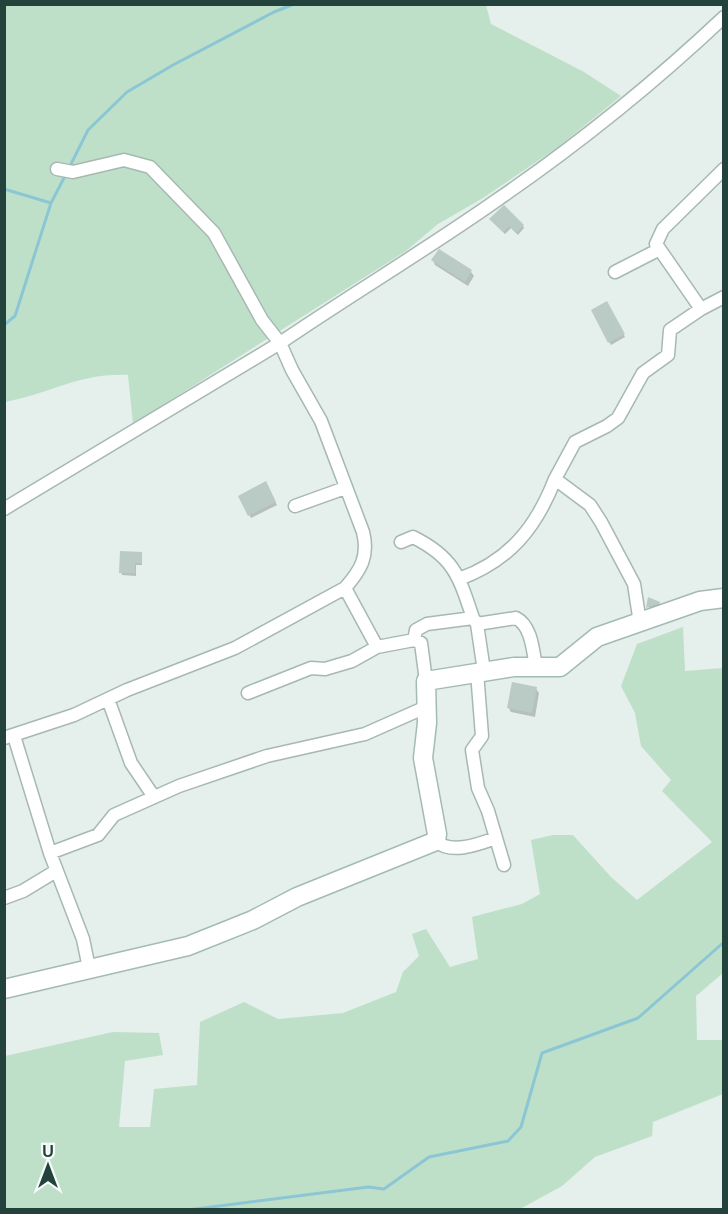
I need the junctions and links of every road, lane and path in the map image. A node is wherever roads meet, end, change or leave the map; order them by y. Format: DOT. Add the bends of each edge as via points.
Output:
graph roads {
  1 [pos="723,17"];
  2 [pos="723,169"];
  3 [pos="65,170"];
  4 [pos="658,250"];
  5 [pos="615,272"];
  6 [pos="723,297"];
  7 [pos="700,309"];
  8 [pos="280,343"];
  9 [pos="555,479"];
  10 [pos="345,488"];
  11 [pos="295,506"];
  12 [pos="4,509"];
  13 [pos="401,542"];
  14 [pos="459,579"];
  15 [pos="345,588"];
  16 [pos="723,598"];
  17 [pos="475,621"];
  18 [pos="640,623"];
  19 [pos="414,640"];
  20 [pos="377,646"];
  21 [pos="536,668"];
  22 [pos="481,672"];
  23 [pos="426,681"];
  24 [pos="248,693"];
  25 [pos="108,699"];
  26 [pos="426,707"];
  27 [pos="9,737"];
  28 [pos="154,797"];
  29 [pos="496,838"];
  30 [pos="436,841"];
  31 [pos="50,853"];
  32 [pos="504,865"];
  33 [pos="56,872"];
  34 [pos="4,898"];
  35 [pos="89,968"];
  36 [pos="4,989"];
  1 -- 8 [label="street" via="560,156"];
  2 -- 4 [label="street" via="663,229 656,244"];
  3 -- 8 [label="street" via="123,160 150,167 214,233 262,320"];
  4 -- 5 [label="street"];
  4 -- 7 [label="street"];
  6 -- 7 [label="street"];
  7 -- 9 [label="street" via="669,332 669,355 644,373 618,418 575,442"];
  8 -- 10 [label="street" via="321,421"];
  8 -- 12 [label="street"];
  9 -- 14 [label="street" via="545,503 511,550 491,566"];
  9 -- 18 [label="street" via="590,505 601,522 634,584"];
  10 -- 11 [label="street"];
  10 -- 15 [label="street" via="366,550 360,571"];
  13 -- 14 [label="street" via="411,537 417,539 450,562"];
  14 -- 17 [label="street"];
  15 -- 20 [label="street"];
  15 -- 25 [label="street" via="235,648"];
  16 -- 18 [label="street" via="700,601"];
  17 -- 19 [label="street" via="427,624 416,630"];
  17 -- 21 [label="street" via="522,621"];
  17 -- 22 [label="street"];
  18 -- 21 [label="street" via="593,639 560,667"];
  19 -- 20 [label="street"];
  19 -- 23 [label="street" via="421,643"];
  20 -- 24 [label="street" via="352,661 325,669 311,668"];
  21 -- 22 [label="street"];
  22 -- 23 [label="street"];
  22 -- 29 [label="street" via="483,736 472,750 473,767"];
  23 -- 26 [label="street"];
  25 -- 27 [label="street"];
  25 -- 28 [label="street" via="131,763"];
  26 -- 28 [label="street" via="365,734 267,756"];
  26 -- 30 [label="street" via="423,758"];
  27 -- 31 [label="street"];
  28 -- 31 [label="street" via="114,815 98,836"];
  29 -- 30 [label="street" via="454,848 442,847"];
  29 -- 32 [label="street"];
  30 -- 35 [label="street" via="297,897 202,941"];
  31 -- 33 [label="street"];
  33 -- 34 [label="street"];
  33 -- 35 [label="street" via="83,939"];
  35 -- 36 [label="street"];
}
